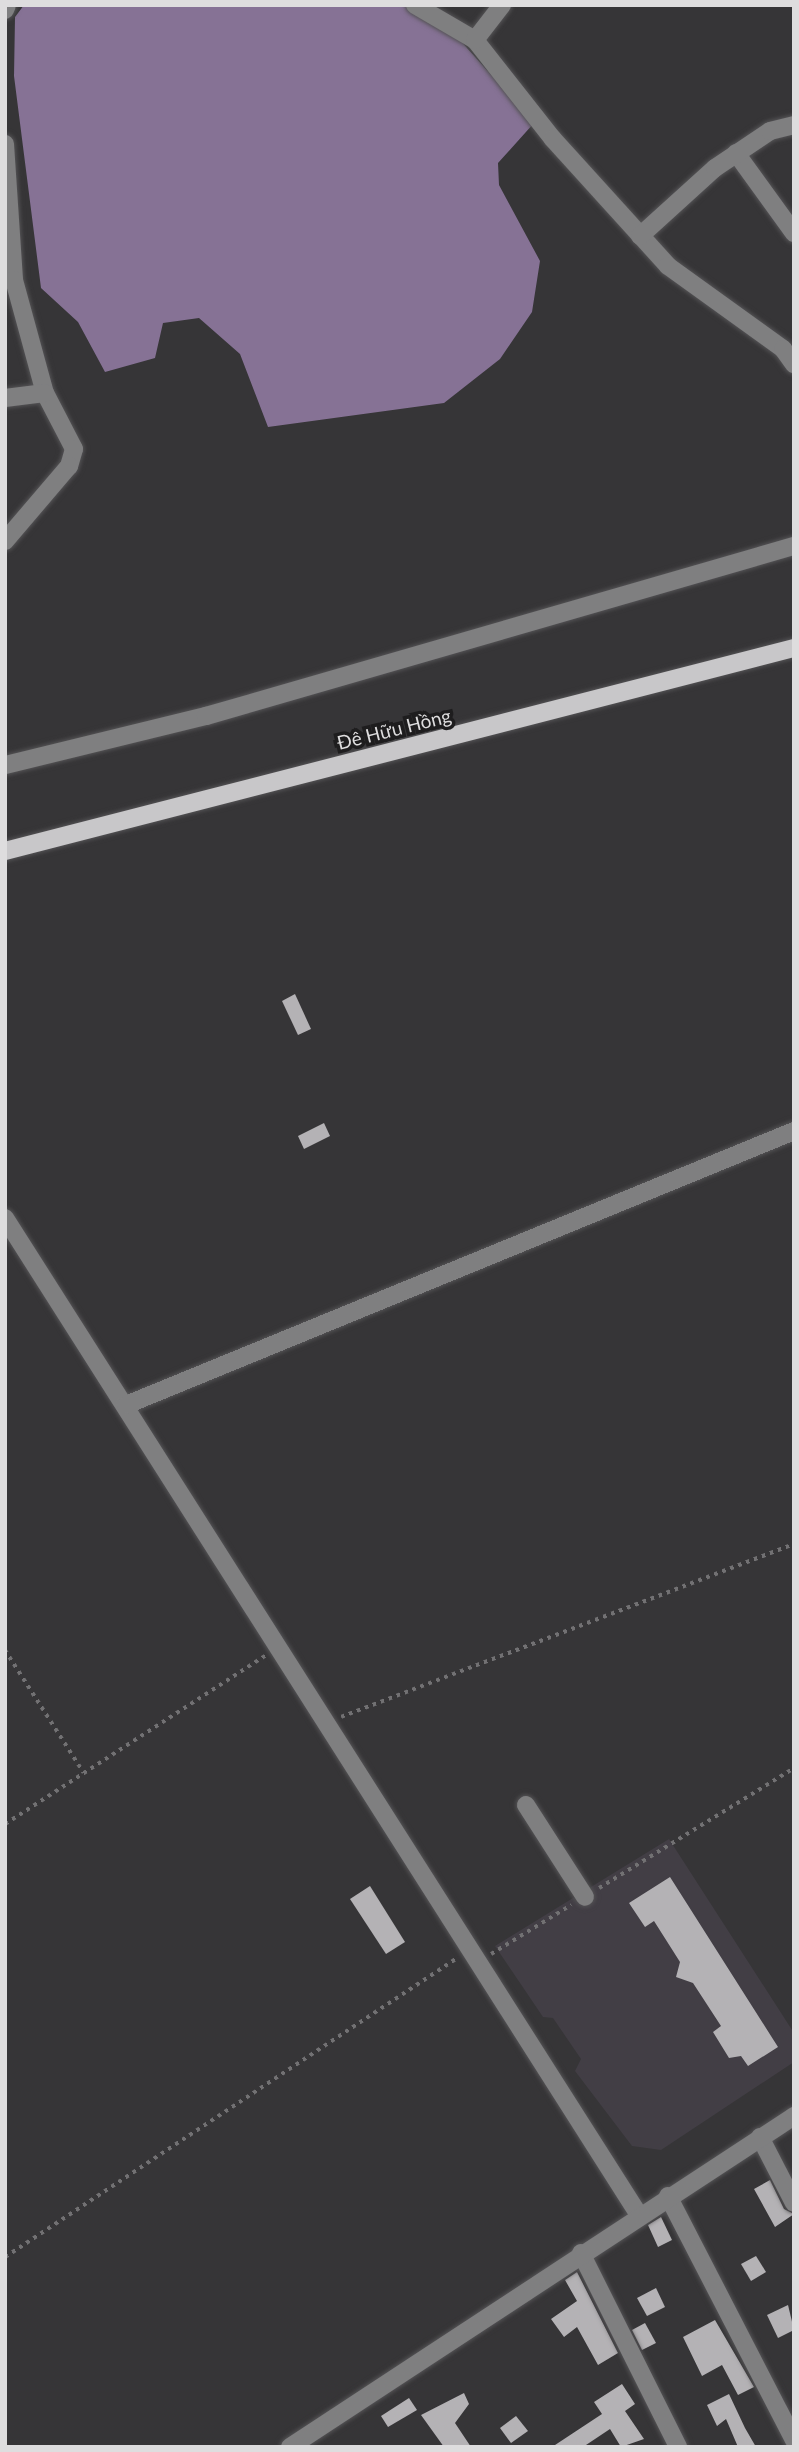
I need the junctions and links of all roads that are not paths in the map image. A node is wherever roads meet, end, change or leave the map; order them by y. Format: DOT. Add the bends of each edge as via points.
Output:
graph roads {
  1 [pos="415,5"];
  2 [pos="502,5"];
  3 [pos="475,40"];
  4 [pos="794,125"];
  5 [pos="5,144"];
  6 [pos="736,153"];
  7 [pos="794,233"];
  8 [pos="640,236"];
  9 [pos="794,365"];
  10 [pos="45,393"];
  11 [pos="5,398"];
  12 [pos="5,541"];
  13 [pos="794,546"];
  14 [pos="794,648"];
  15 [pos="5,765"];
  16 [pos="5,851"];
  17 [pos="794,1131"];
  18 [pos="5,1218"];
  19 [pos="126,1405"];
  20 [pos="526,1805"];
  21 [pos="585,1897"];
  22 [pos="794,2116"];
  23 [pos="760,2137"];
  24 [pos="668,2196"];
  25 [pos="794,2203"];
  26 [pos="639,2215"];
  27 [pos="582,2253"];
  28 [pos="794,2441"];
  29 [pos="294,2446"];
  30 [pos="678,2447"];
  1 -- 3 [label="street"];
  2 -- 3 [label="street"];
  3 -- 8 [label="street"];
  4 -- 6 [label="street" via="770,131"];
  5 -- 10 [label="street" via="14,280"];
  6 -- 7 [label="street"];
  6 -- 8 [label="street"];
  8 -- 9 [label="street" via="668,266 783,349"];
  10 -- 11 [label="street"];
  10 -- 12 [label="street" via="74,449 72,457"];
  13 -- 15 [label="street" via="206,716"];
  14 -- 16 [label="main road, Đê Hữu Hồng"];
  17 -- 19 [label="street"];
  18 -- 19 [label="street"];
  19 -- 26 [label="street"];
  20 -- 21 [label="street"];
  22 -- 23 [label="street"];
  23 -- 24 [label="street"];
  23 -- 25 [label="street"];
  24 -- 26 [label="street"];
  24 -- 28 [label="street"];
  26 -- 27 [label="street"];
  27 -- 29 [label="street"];
  27 -- 30 [label="street"];
}
